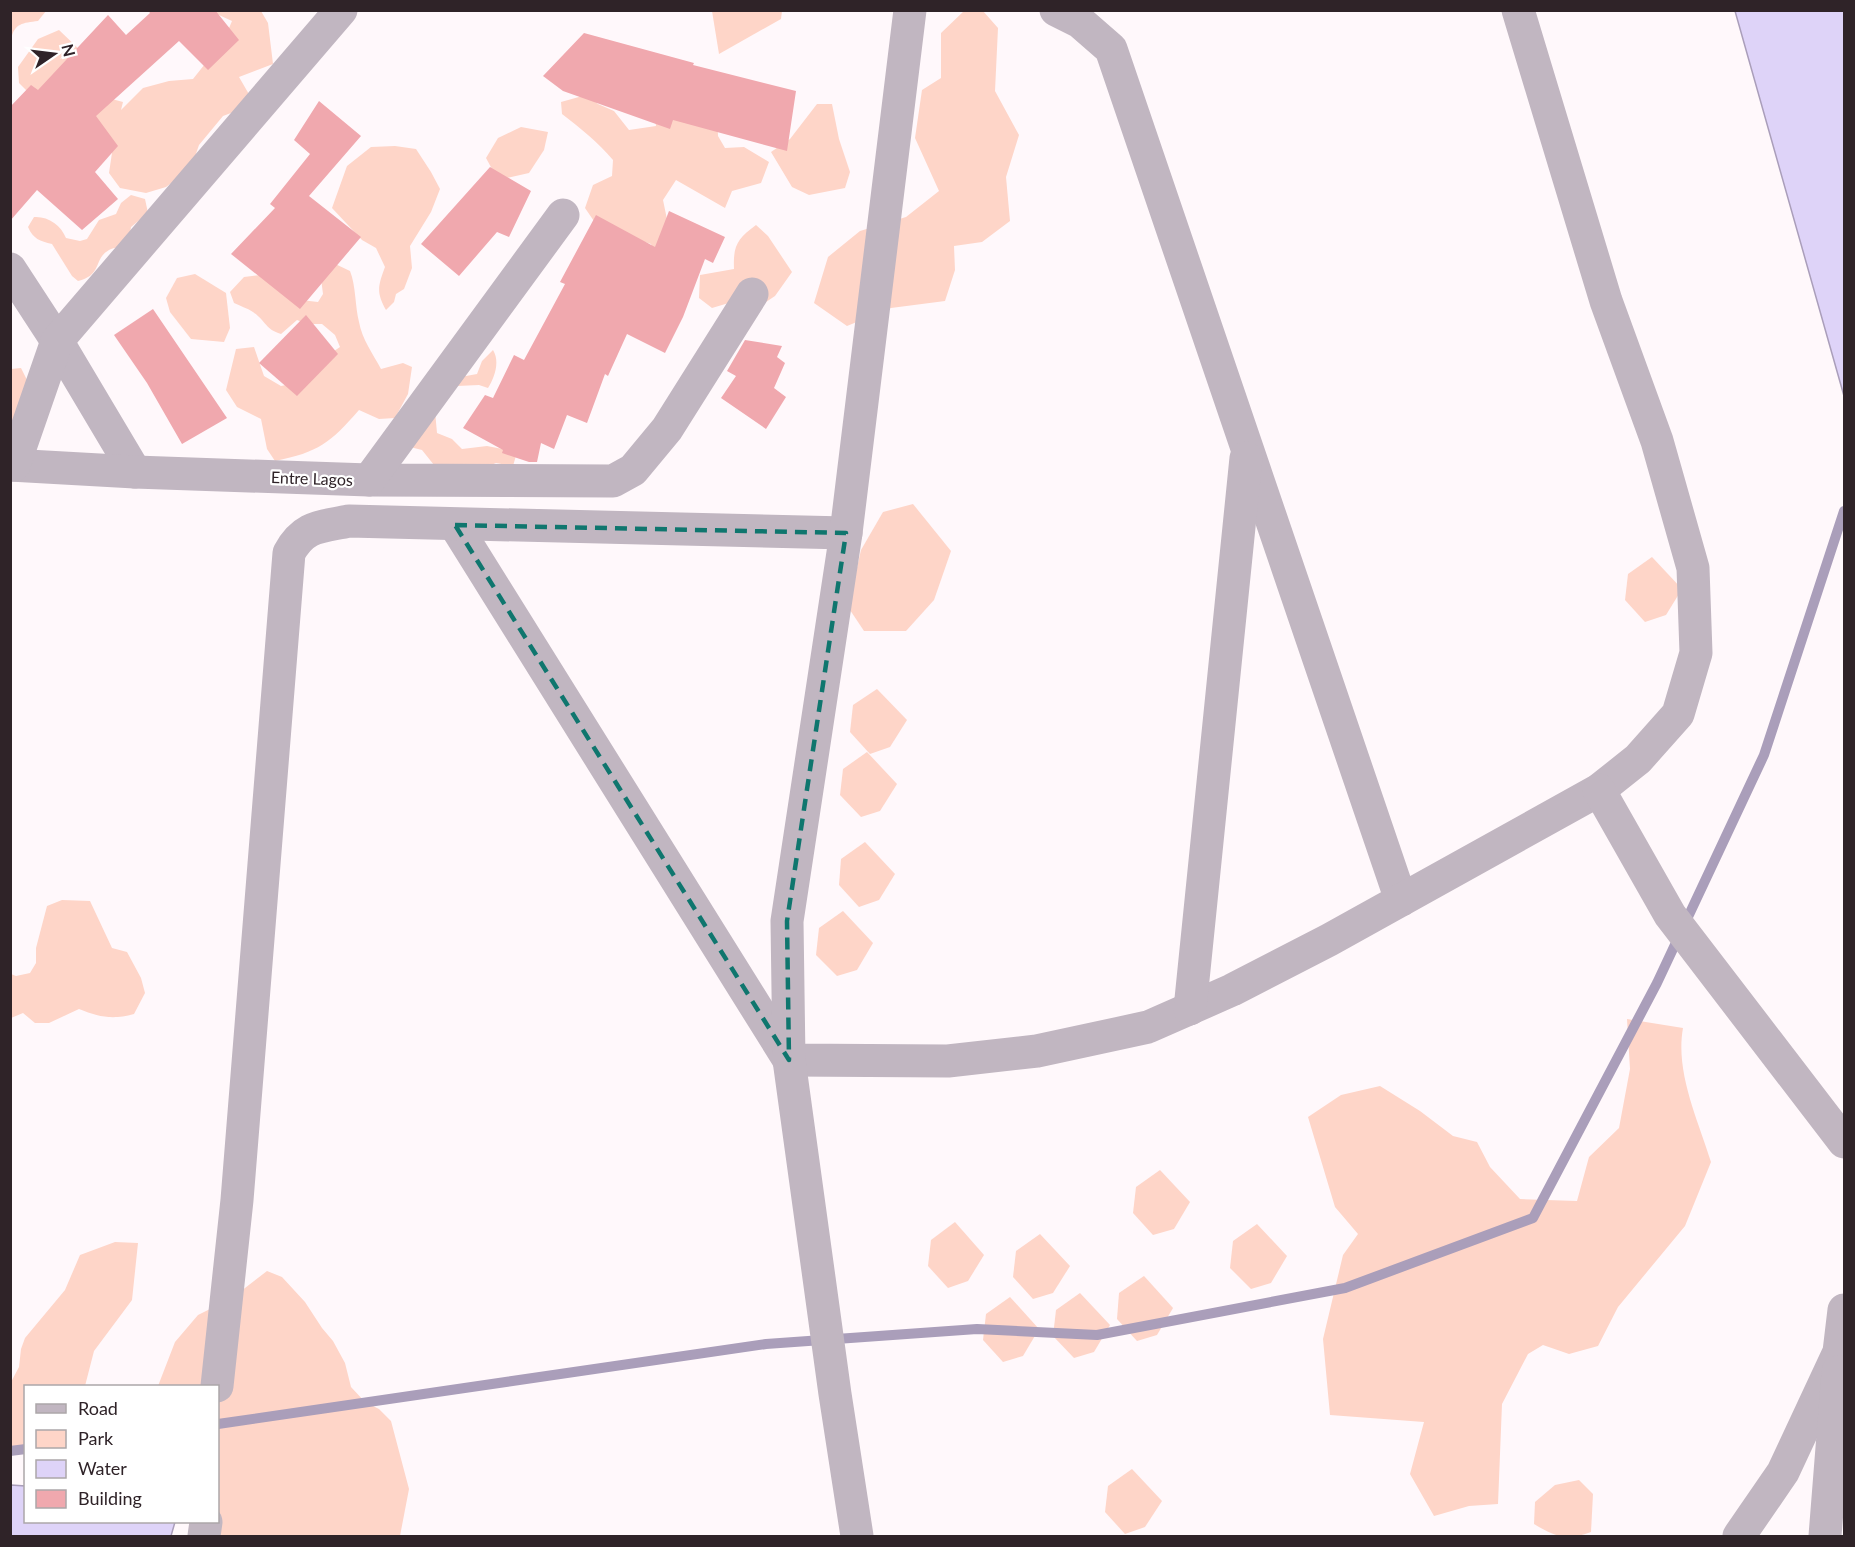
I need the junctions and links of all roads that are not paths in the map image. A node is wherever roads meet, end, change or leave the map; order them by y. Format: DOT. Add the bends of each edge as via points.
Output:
graph roads {
  1 [pos="341,10"];
  2 [pos="910,10"];
  3 [pos="1056,10"];
  4 [pos="1518,10"];
  5 [pos="562,215"];
  6 [pos="10,269"];
  7 [pos="752,294"];
  8 [pos="57,341"];
  9 [pos="1247,448"];
  10 [pos="12,465"];
  11 [pos="135,472"];
  12 [pos="369,480"];
  13 [pos="455,525"];
  14 [pos="846,533"];
  15 [pos="1599,790"];
  16 [pos="1401,900"];
  17 [pos="1190,1009"];
  18 [pos="789,1060"];
  19 [pos="1845,1142"];
  20 [pos="1845,1310"];
  21 [pos="1839,1352"];
  22 [pos="217,1385"];
  23 [pos="857,1536"];
  24 [pos="1739,1536"];
  25 [pos="1825,1536"];
  1 -- 8 [label="street"];
  2 -- 14 [label="street"];
  3 -- 9 [label="street" via="1080,22 1111,49"];
  4 -- 15 [label="street" via="1606,301 1657,441 1694,568 1696,653 1678,714 1638,759"];
  5 -- 12 [label="street"];
  6 -- 8 [label="street"];
  7 -- 12 [label="street, Entre Lagos" via="667,429 633,470 613,481"];
  8 -- 10 [label="street"];
  8 -- 11 [label="street"];
  9 -- 16 [label="street"];
  9 -- 17 [label="street"];
  10 -- 11 [label="street, Entre Lagos"];
  11 -- 12 [label="street, Entre Lagos"];
  13 -- 14 [label="street"];
  13 -- 18 [label="street"];
  13 -- 22 [label="street" via="349,522 309,530 297,539 289,553 238,1188"];
  14 -- 18 [label="street" via="787,921"];
  15 -- 16 [label="street"];
  15 -- 19 [label="street" via="1670,915"];
  16 -- 17 [label="street"];
  17 -- 18 [label="street" via="1148,1027 1036,1050 948,1061"];
  18 -- 23 [label="street"];
  20 -- 21 [label="street"];
  21 -- 24 [label="street" via="1783,1472"];
  21 -- 25 [label="street"];
}
